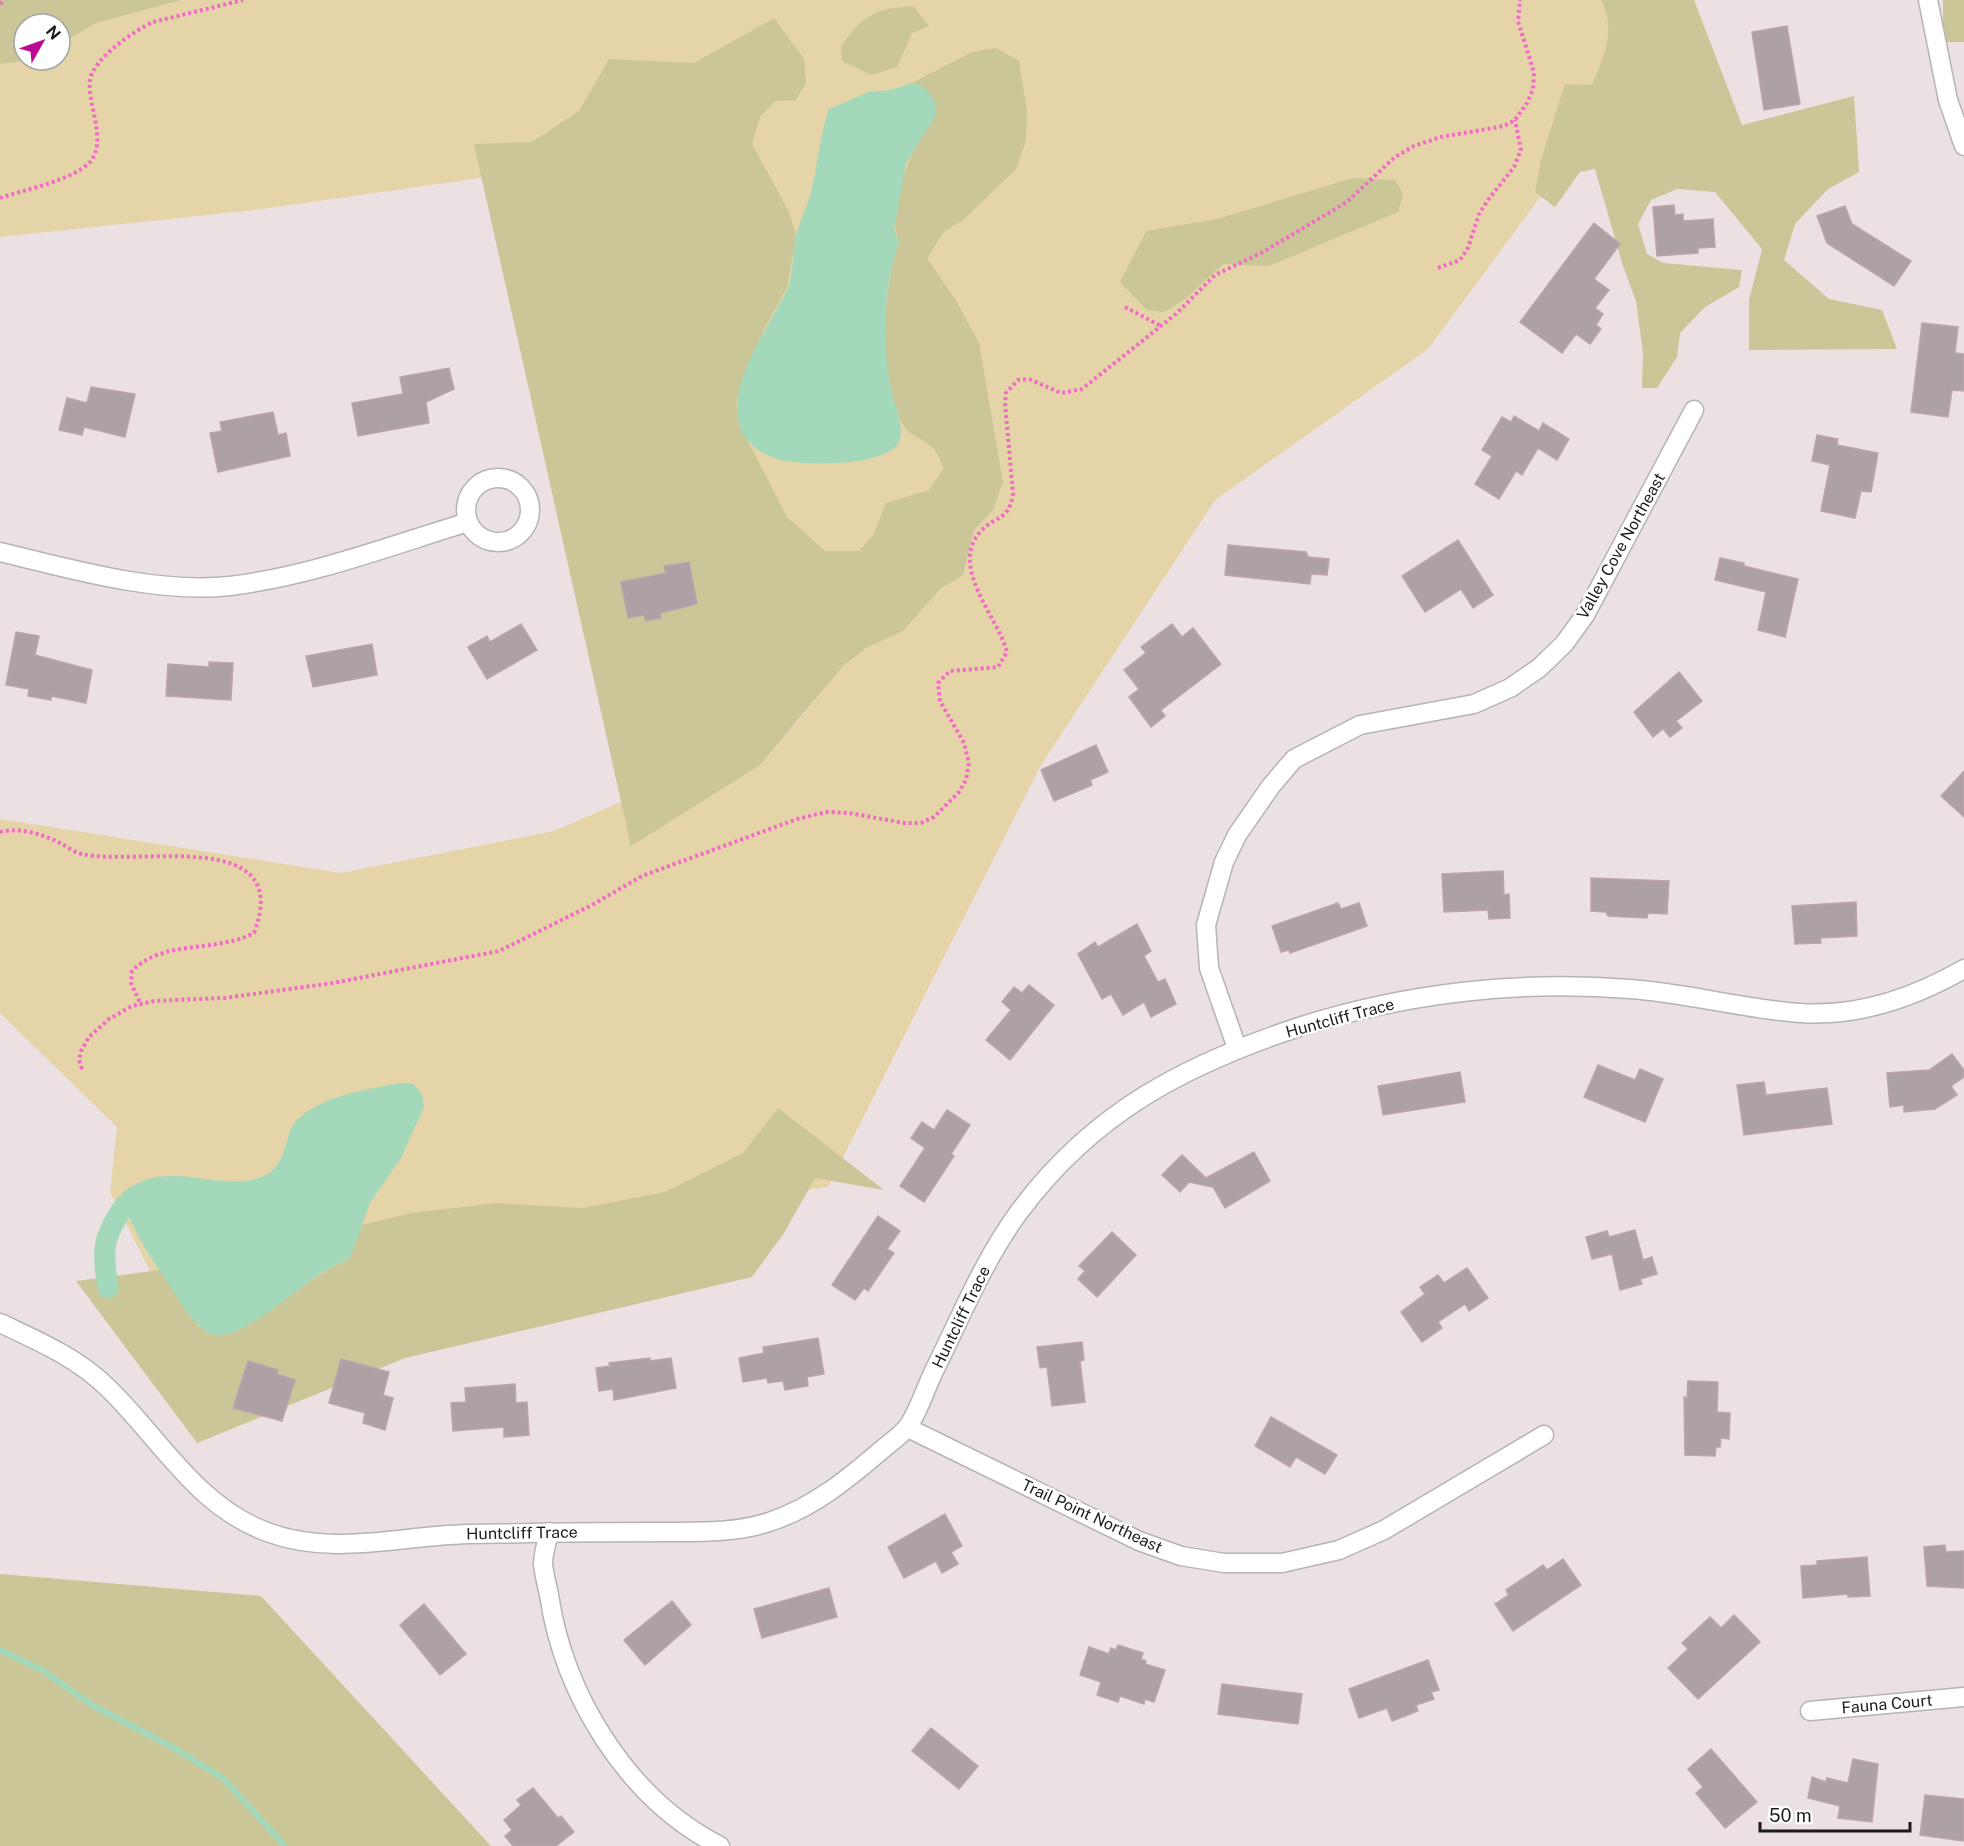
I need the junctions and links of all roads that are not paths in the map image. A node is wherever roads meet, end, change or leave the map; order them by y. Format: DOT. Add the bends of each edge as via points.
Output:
graph roads {
  1 [pos="1928,0"];
  2 [pos="1964,146"];
  3 [pos="1694,410"];
  4 [pos="468,522"];
  5 [pos="0,552"];
  6 [pos="1964,969"];
  7 [pos="1237,1048"];
  8 [pos="0,1323"];
  9 [pos="908,1428"];
  10 [pos="1544,1435"];
  11 [pos="549,1532"];
  12 [pos="1964,1697"];
  13 [pos="1810,1711"];
  14 [pos="720,1846"];
  1 -- 2 [label="street" via="1948,100"];
  3 -- 7 [label="street, Valley Cove Northeast" via="1585,615 1564,644 1539,668 1510,688 1474,704 1360,725 1294,759 1253,810 1224,862 1206,925 1209,968"];
  4 -- 5 [label="street" via="316,569 229,586 134,581"];
  6 -- 7 [label="street, Huntcliff Trace" via="1919,991 1875,1006 1833,1013 1800,1013 1635,989 1592,987 1506,988 1439,995 1307,1024"];
  7 -- 9 [label="street, Huntcliff Trace" via="1180,1073 1132,1102 1048,1176 991,1255"];
  8 -- 11 [label="street, Huntcliff Trace" via="71,1357 108,1387 203,1493 232,1515 264,1531 302,1542 341,1546 446,1535"];
  9 -- 10 [label="street, Trail Point Northeast" via="1139,1541 1181,1556 1224,1563 1282,1563 1339,1550 1383,1530"];
  9 -- 11 [label="street, Huntcliff Trace" via="845,1481 801,1509 766,1524 717,1532"];
  11 -- 14 [label="street" via="543,1563 554,1629 574,1686 600,1734 638,1782 678,1818"];
  12 -- 13 [label="street, Fauna Court"];
}
